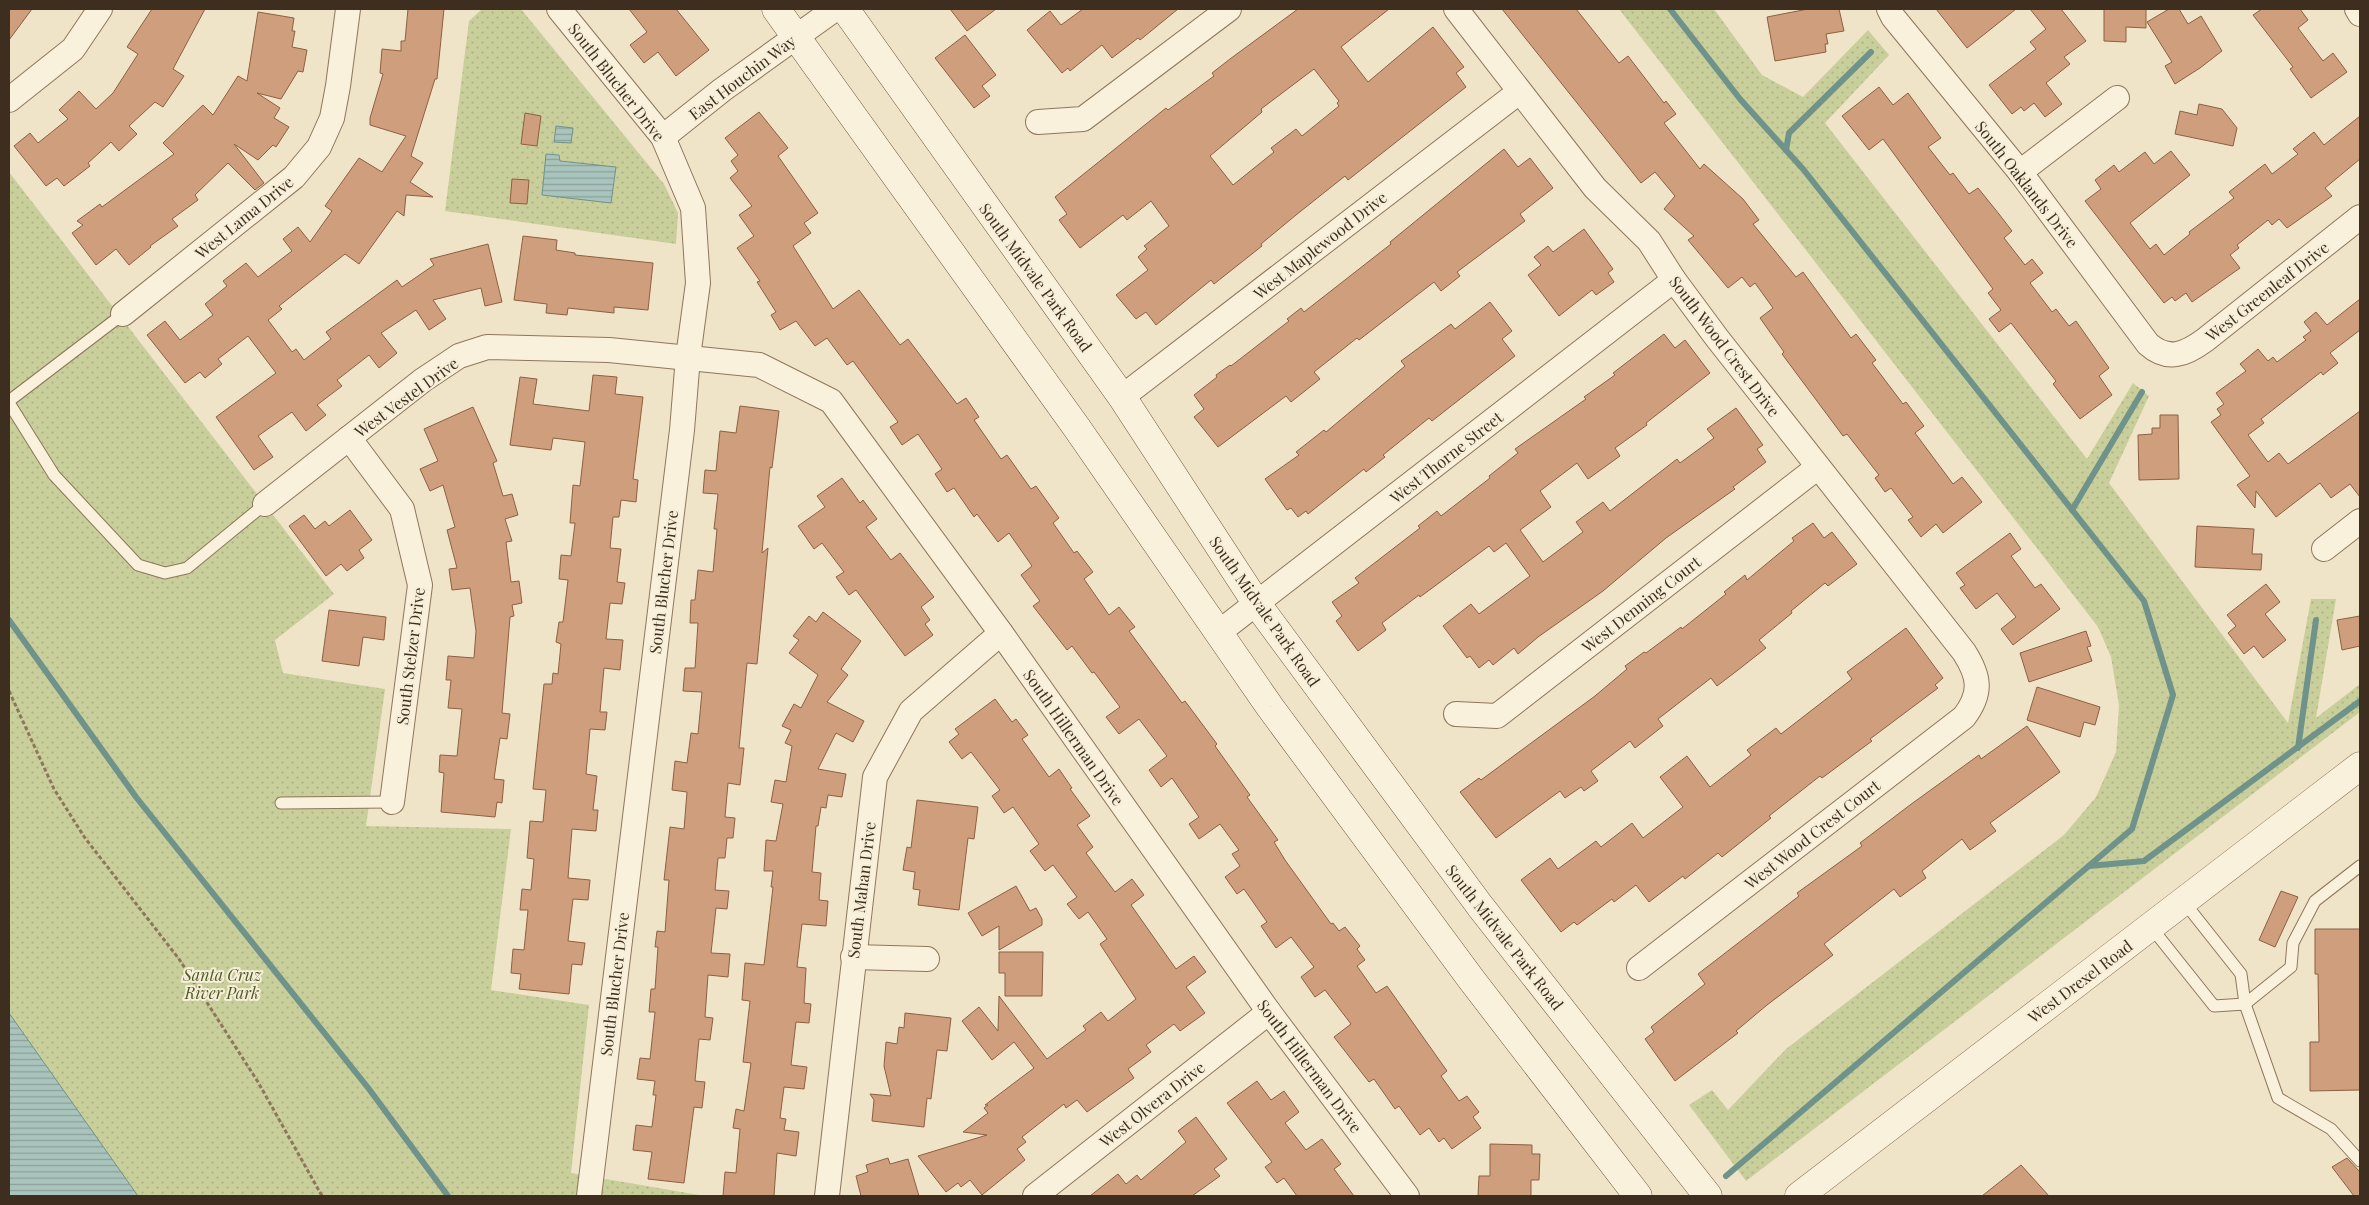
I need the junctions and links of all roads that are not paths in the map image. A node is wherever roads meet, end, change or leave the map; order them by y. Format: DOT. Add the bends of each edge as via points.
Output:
graph roads {
  1 [pos="100,9"];
  2 [pos="348,9"];
  3 [pos="559,9"];
  4 [pos="776,9"];
  5 [pos="1229,9"];
  6 [pos="1456,9"];
  7 [pos="1889,9"];
  8 [pos="2356,9"];
  9 [pos="834,12"];
  10 [pos="2360,14"];
  11 [pos="797,35"];
  12 [pos="1519,92"];
  13 [pos="2117,98"];
  14 [pos="9,100"];
  15 [pos="1038,122"];
  16 [pos="663,137"];
  17 [pos="2020,172"];
  18 [pos="2360,217"];
  19 [pos="1674,280"];
  20 [pos="123,314"];
  21 [pos="688,357"];
  22 [pos="2167,363"];
  23 [pos="1122,397"];
  24 [pos="9,402"];
  25 [pos="349,438"];
  26 [pos="1818,468"];
  27 [pos="265,504"];
  28 [pos="2360,521"];
  29 [pos="2324,549"];
  30 [pos="1257,604"];
  31 [pos="1001,632"];
  32 [pos="1218,633"];
  33 [pos="1983,695"];
  34 [pos="1456,714"];
  35 [pos="2360,766"];
  36 [pos="392,802"];
  37 [pos="281,803"];
  38 [pos="2360,866"];
  39 [pos="2184,902"];
  40 [pos="2151,927"];
  41 [pos="853,957"];
  42 [pos="927,959"];
  43 [pos="1638,968"];
  44 [pos="2245,1004"];
  45 [pos="1269,1012"];
  46 [pos="2360,1161"];
  47 [pos="589,1196"];
  48 [pos="827,1196"];
  49 [pos="1035,1196"];
  50 [pos="1406,1196"];
  51 [pos="1638,1196"];
  52 [pos="1708,1196"];
  53 [pos="1799,1196"];
  1 -- 14 [label="street" via="73,50"];
  2 -- 20 [label="street, West Lama Drive" via="332,118 319,147 294,177"];
  3 -- 16 [label="street, South Blucher Drive"];
  4 -- 11 [label="main road"];
  5 -- 15 [label="street" via="1083,119"];
  6 -- 12 [label="street, South Wood Crest Drive"];
  7 -- 17 [label="street, South Oaklands Drive"];
  8 -- 10 [label="street"];
  9 -- 11 [label="street, East Houchin Way"];
  9 -- 23 [label="main road, South Midvale Park Road"];
  11 -- 16 [label="street, East Houchin Way"];
  11 -- 32 [label="main road"];
  12 -- 19 [label="street, South Wood Crest Drive" via="1595,188 1649,241"];
  12 -- 23 [label="street, West Maplewood Drive"];
  13 -- 17 [label="street"];
  16 -- 21 [label="street, South Blucher Drive" via="693,208 698,282"];
  17 -- 22 [label="street, South Oaklands Drive" via="2148,344"];
  18 -- 22 [label="street, West Greenleaf Drive" via="2205,340"];
  19 -- 26 [label="street, South Wood Crest Drive"];
  19 -- 30 [label="street, West Thorne Street"];
  20 -- 24 [label="lane"];
  21 -- 25 [label="street, West Vestel Drive" via="609,350 487,348 459,356"];
  21 -- 31 [label="street, South Hillerman Drive" via="759,365 832,401"];
  21 -- 47 [label="street, South Blucher Drive" via="681,440"];
  23 -- 30 [label="main road, South Midvale Park Road"];
  24 -- 27 [label="lane" via="54,475 138,565 165,574 187,568"];
  25 -- 27 [label="street, West Vestel Drive"];
  25 -- 36 [label="street, South Stelzer Drive" via="402,509 420,584"];
  26 -- 33 [label="street, South Wood Crest Drive" via="1964,652"];
  26 -- 34 [label="street, West Denning Court" via="1497,716"];
  28 -- 29 [label="street"];
  30 -- 32 [label="street, West Thorne Street"];
  30 -- 52 [label="main road, South Midvale Park Road" via="1480,906"];
  31 -- 41 [label="street, South Mahan Drive" via="911,711 875,777"];
  31 -- 45 [label="street, South Hillerman Drive"];
  32 -- 51 [label="main road" via="1432,928"];
  33 -- 43 [label="street, West Wood Crest Court" via="1956,723"];
  35 -- 39 [label="main road, West Drexel Road"];
  36 -- 37 [label="lane"];
  38 -- 44 [label="lane" via="2315,901 2293,943 2291,967"];
  39 -- 40 [label="main road, West Drexel Road"];
  39 -- 44 [label="lane" via="2241,974"];
  40 -- 44 [label="lane" via="2214,1006"];
  40 -- 53 [label="main road, West Drexel Road"];
  41 -- 42 [label="street"];
  41 -- 48 [label="street, South Mahan Drive"];
  44 -- 46 [label="lane" via="2278,1098 2330,1129"];
  45 -- 49 [label="street, West Olvera Drive"];
  45 -- 50 [label="street, South Hillerman Drive"];
}
